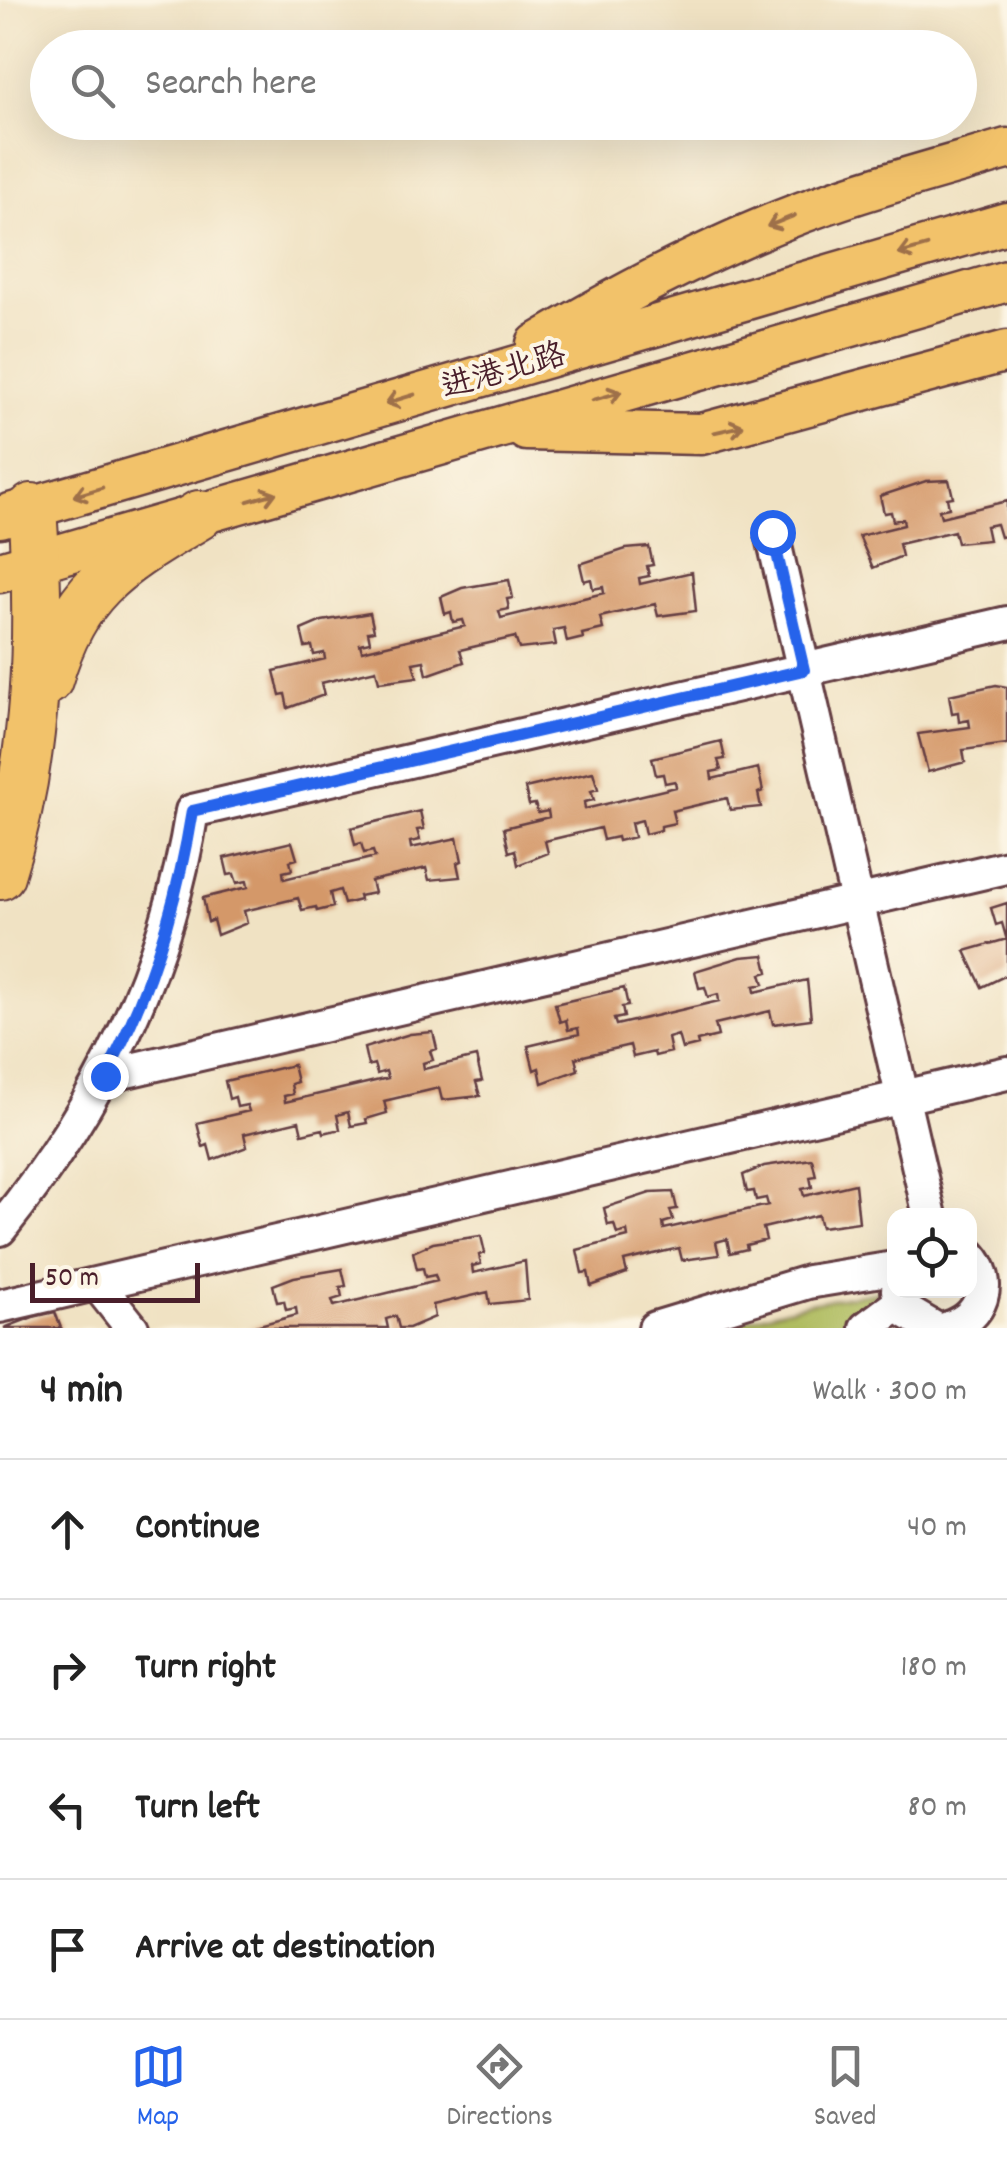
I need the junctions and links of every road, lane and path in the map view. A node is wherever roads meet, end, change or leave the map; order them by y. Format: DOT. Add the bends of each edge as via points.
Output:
graph roads {
  1 [pos="1007,148"];
  2 [pos="1007,223"];
  3 [pos="1007,281"];
  4 [pos="1007,350"];
  5 [pos="486,374"];
  6 [pos="492,429"];
  7 [pos="199,515"];
  8 [pos="11,516"];
  9 [pos="772,532"];
  10 [pos="13,569"];
  11 [pos="1007,623"];
  12 [pos="804,670"];
  13 [pos="0,678"];
  14 [pos="28,746"];
  15 [pos="1007,867"];
  16 [pos="0,875"];
  17 [pos="857,902"];
  18 [pos="1007,1074"];
  19 [pos="105,1076"];
  20 [pos="902,1098"];
  21 [pos="928,1208"];
  22 [pos="0,1229"];
  23 [pos="986,1262"];
  24 [pos="887,1269"];
  25 [pos="97,1284"];
  26 [pos="897,1298"];
  27 [pos="900,1298"];
  28 [pos="0,1306"];
  29 [pos="132,1328"];
  30 [pos="655,1328"];
  31 [pos="866,1328"];
  32 [pos="934,1328"];
  33 [pos="948,1328"];
  1 -- 5 [label="main road, one-way" via="730,242 612,300"];
  2 -- 5 [label="main road, 进港北路, one-way"];
  6 -- 3 [label="main road, 进港北路, one-way"];
  6 -- 4 [label="main road, one-way" via="701,434"];
  5 -- 8 [label="main road, 进港北路, one-way"];
  7 -- 6 [label="main road, 进港北路, one-way"];
  7 -- 10 [label="main road, 进港北路"];
  7 -- 14 [label="highway" via="125,562 83,599 59,643"];
  8 -- 10 [label="highway"];
  9 -- 12 [label="lane"];
  10 -- 13 [label="highway"];
  10 -- 14 [label="highway"];
  11 -- 12 [label="lane"];
  12 -- 17 [label="lane"];
  12 -- 19 [label="lane" via="192,811 168,924"];
  14 -- 16 [label="highway"];
  15 -- 17 [label="lane"];
  17 -- 19 [label="lane"];
  17 -- 20 [label="lane"];
  18 -- 20 [label="lane"];
  19 -- 22 [label="lane"];
  20 -- 21 [label="lane"];
  20 -- 25 [label="lane"];
  23 -- 33 [label="lane" via="979,1306"];
  24 -- 30 [label="lane" via="808,1282"];
  25 -- 28 [label="lane"];
  25 -- 29 [label="lane"];
  26 -- 31 [label="lane"];
  27 -- 32 [label="lane" via="916,1321"];
}
